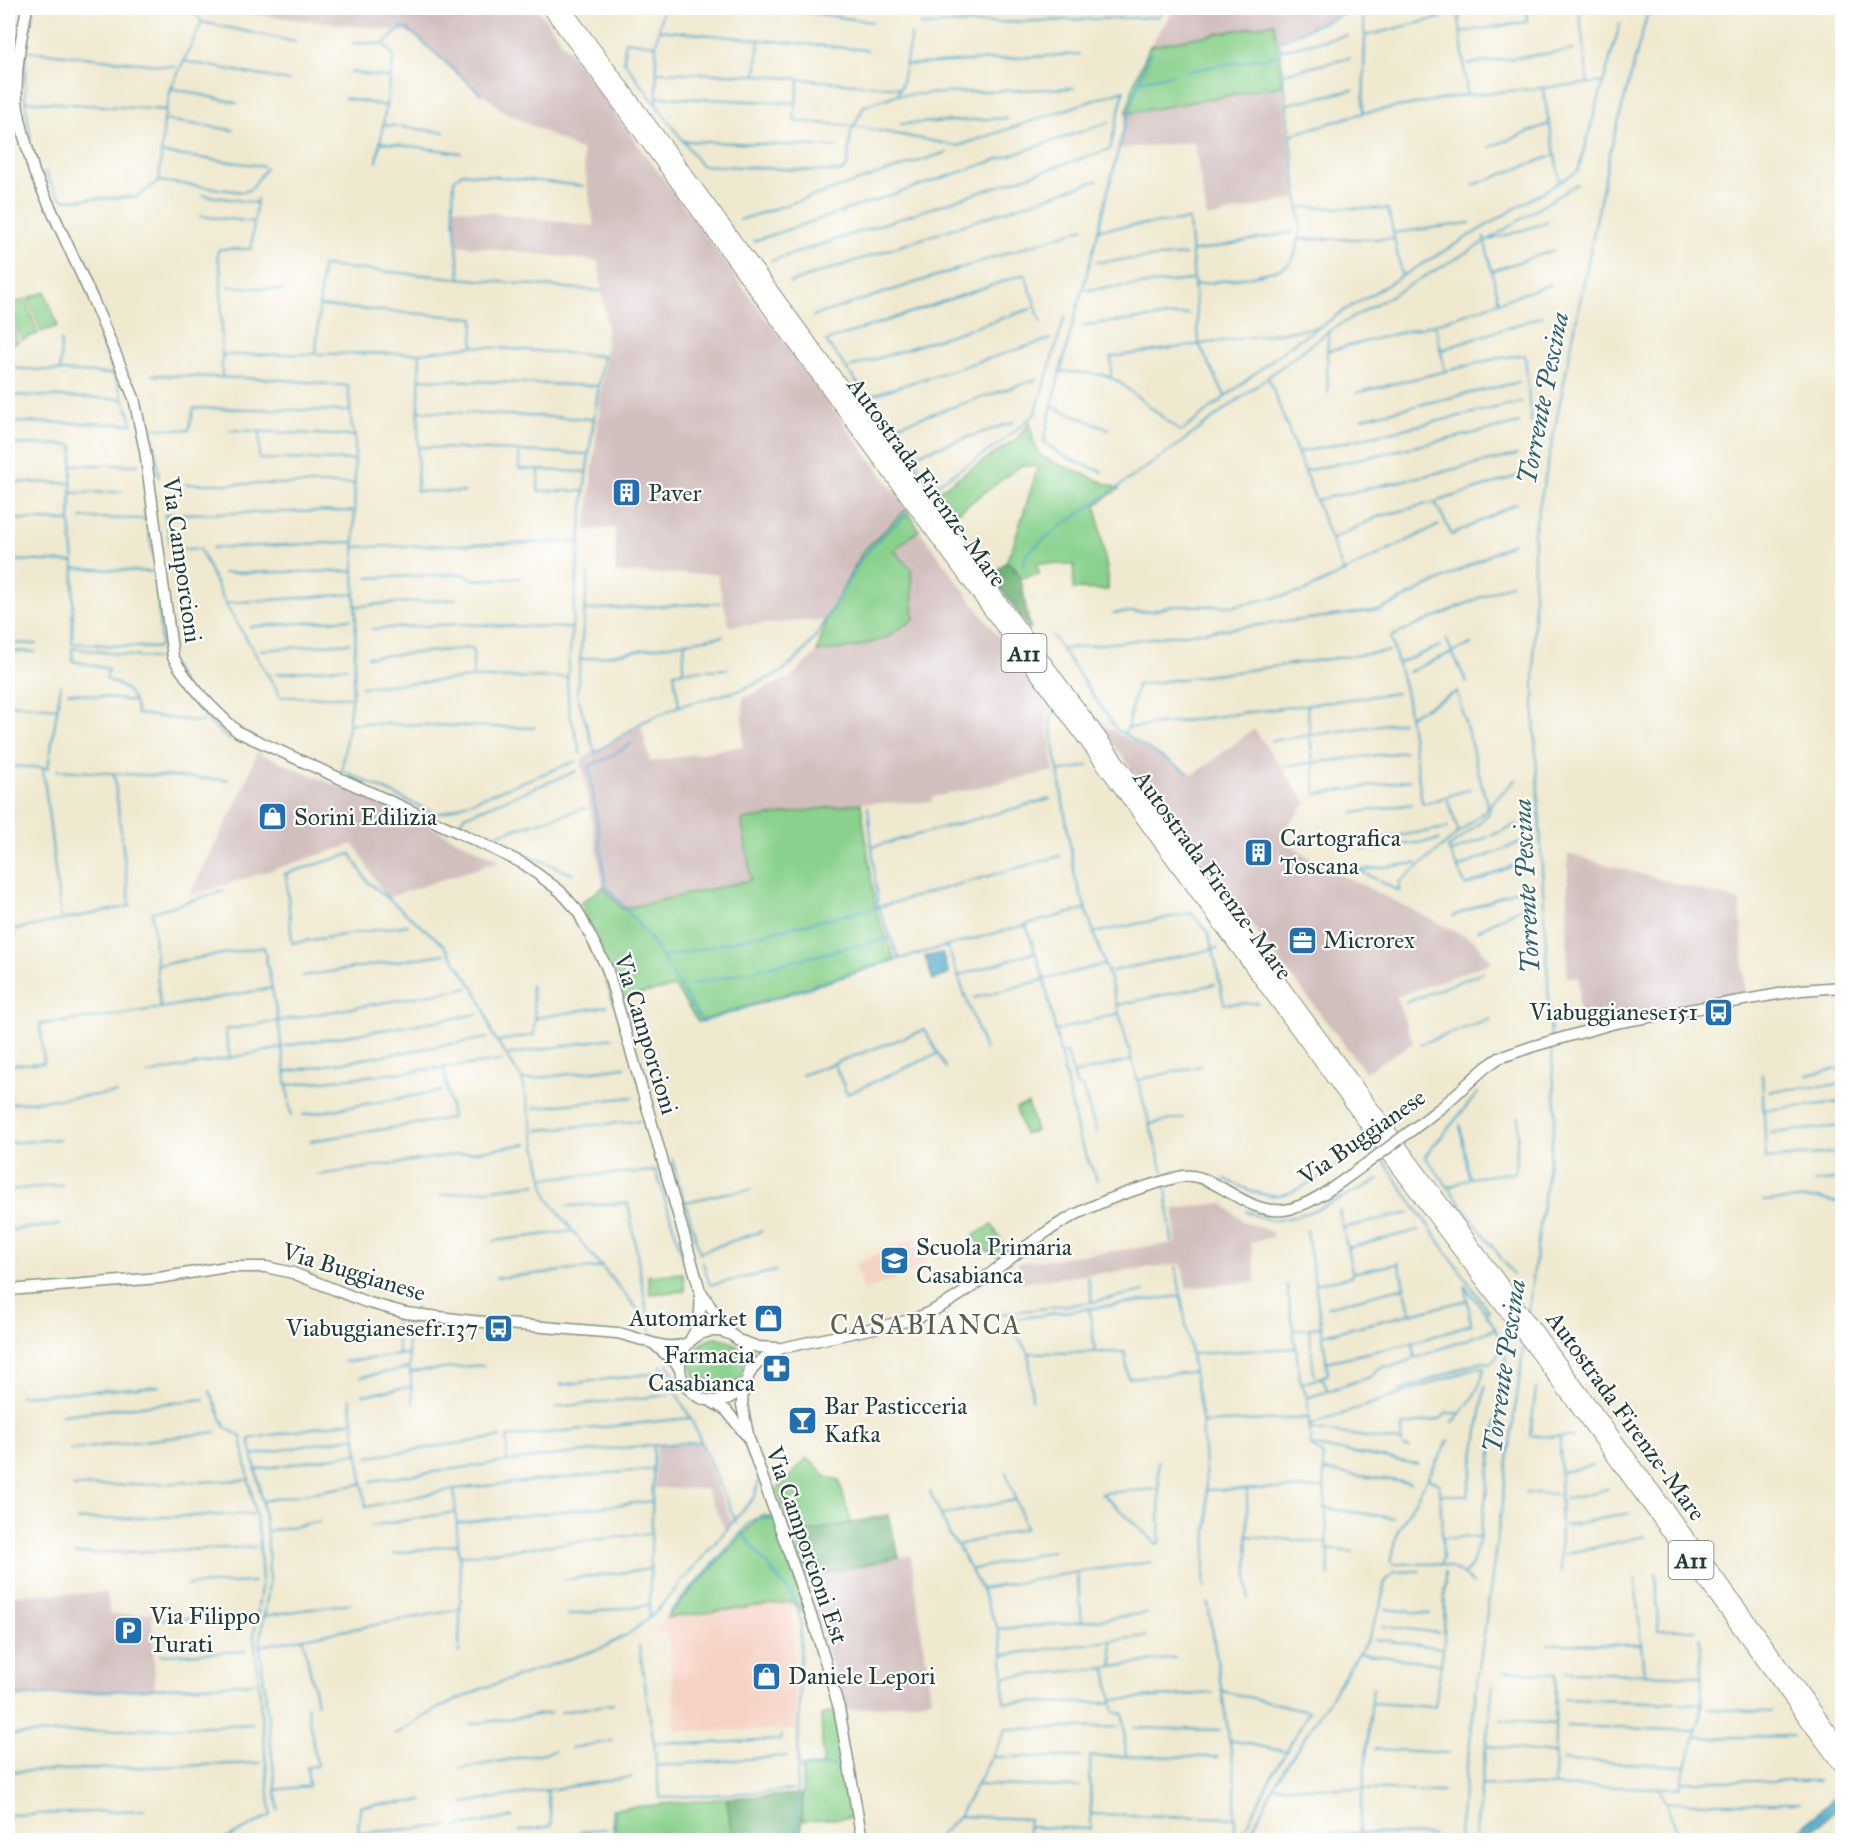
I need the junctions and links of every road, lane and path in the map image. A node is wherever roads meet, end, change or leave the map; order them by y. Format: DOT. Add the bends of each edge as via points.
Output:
graph roads {
  1 [pos="27,8"];
  2 [pos="550,8"];
  3 [pos="563,8"];
  4 [pos="1842,987"];
  5 [pos="699,1287"];
  6 [pos="8,1290"];
  7 [pos="1502,1295"];
  8 [pos="737,1338"];
  9 [pos="652,1342"];
  10 [pos="688,1342"];
  11 [pos="782,1348"];
  12 [pos="1543,1350"];
  13 [pos="680,1370"];
  14 [pos="749,1376"];
  15 [pos="743,1386"];
  16 [pos="711,1401"];
  17 [pos="749,1439"];
  18 [pos="1842,1749"];
  19 [pos="1842,1767"];
  20 [pos="862,1840"];
  1 -- 5 [label="main road, Via Camporcioni" via="18,54 17,101 28,150 34,172 134,398 147,462 174,657 184,676 238,732 524,864 560,891 577,910 607,968"];
  2 -- 7 [label="highway, Autostrada Firenze-Mare / A11" via="1441,1224"];
  3 -- 7 [label="highway, Autostrada Firenze-Mare / A11"];
  4 -- 11 [label="main road, Via Buggianese, bridge" via="1801,990 1615,1023 1499,1058 1366,1164 1297,1207 1283,1210 1251,1204 1210,1181 1178,1176 1088,1208 925,1315"];
  5 -- 8 [label="main road" via="720,1322"];
  5 -- 10 [label="main road" via="701,1316"];
  6 -- 9 [label="main road, Via Buggianese" via="159,1278 226,1267 266,1267 406,1313 617,1333"];
  7 -- 12 [label="highway, Autostrada Firenze-Mare / A11"];
  8 -- 10 [label="main road" via="711,1330"];
  8 -- 11 [label="main road" via="758,1347"];
  8 -- 14 [label="main road" via="749,1357"];
  9 -- 10 [label="main road, Via Buggianese" via="670,1348"];
  9 -- 13 [label="main road"];
  10 -- 13 [label="main road" via="680,1358"];
  11 -- 14 [label="main road" via="765,1357"];
  12 -- 18 [label="highway, Autostrada Firenze-Mare / A11"];
  12 -- 19 [label="highway, Autostrada Firenze-Mare / A11"];
  13 -- 16 [label="main road" via="689,1390"];
  14 -- 15 [label="main road"];
  15 -- 16 [label="main road" via="729,1398"];
  15 -- 17 [label="main road" via="742,1405"];
  16 -- 17 [label="main road" via="726,1410"];
  17 -- 20 [label="main road, Via Camporcioni Est" via="839,1708"];
}
